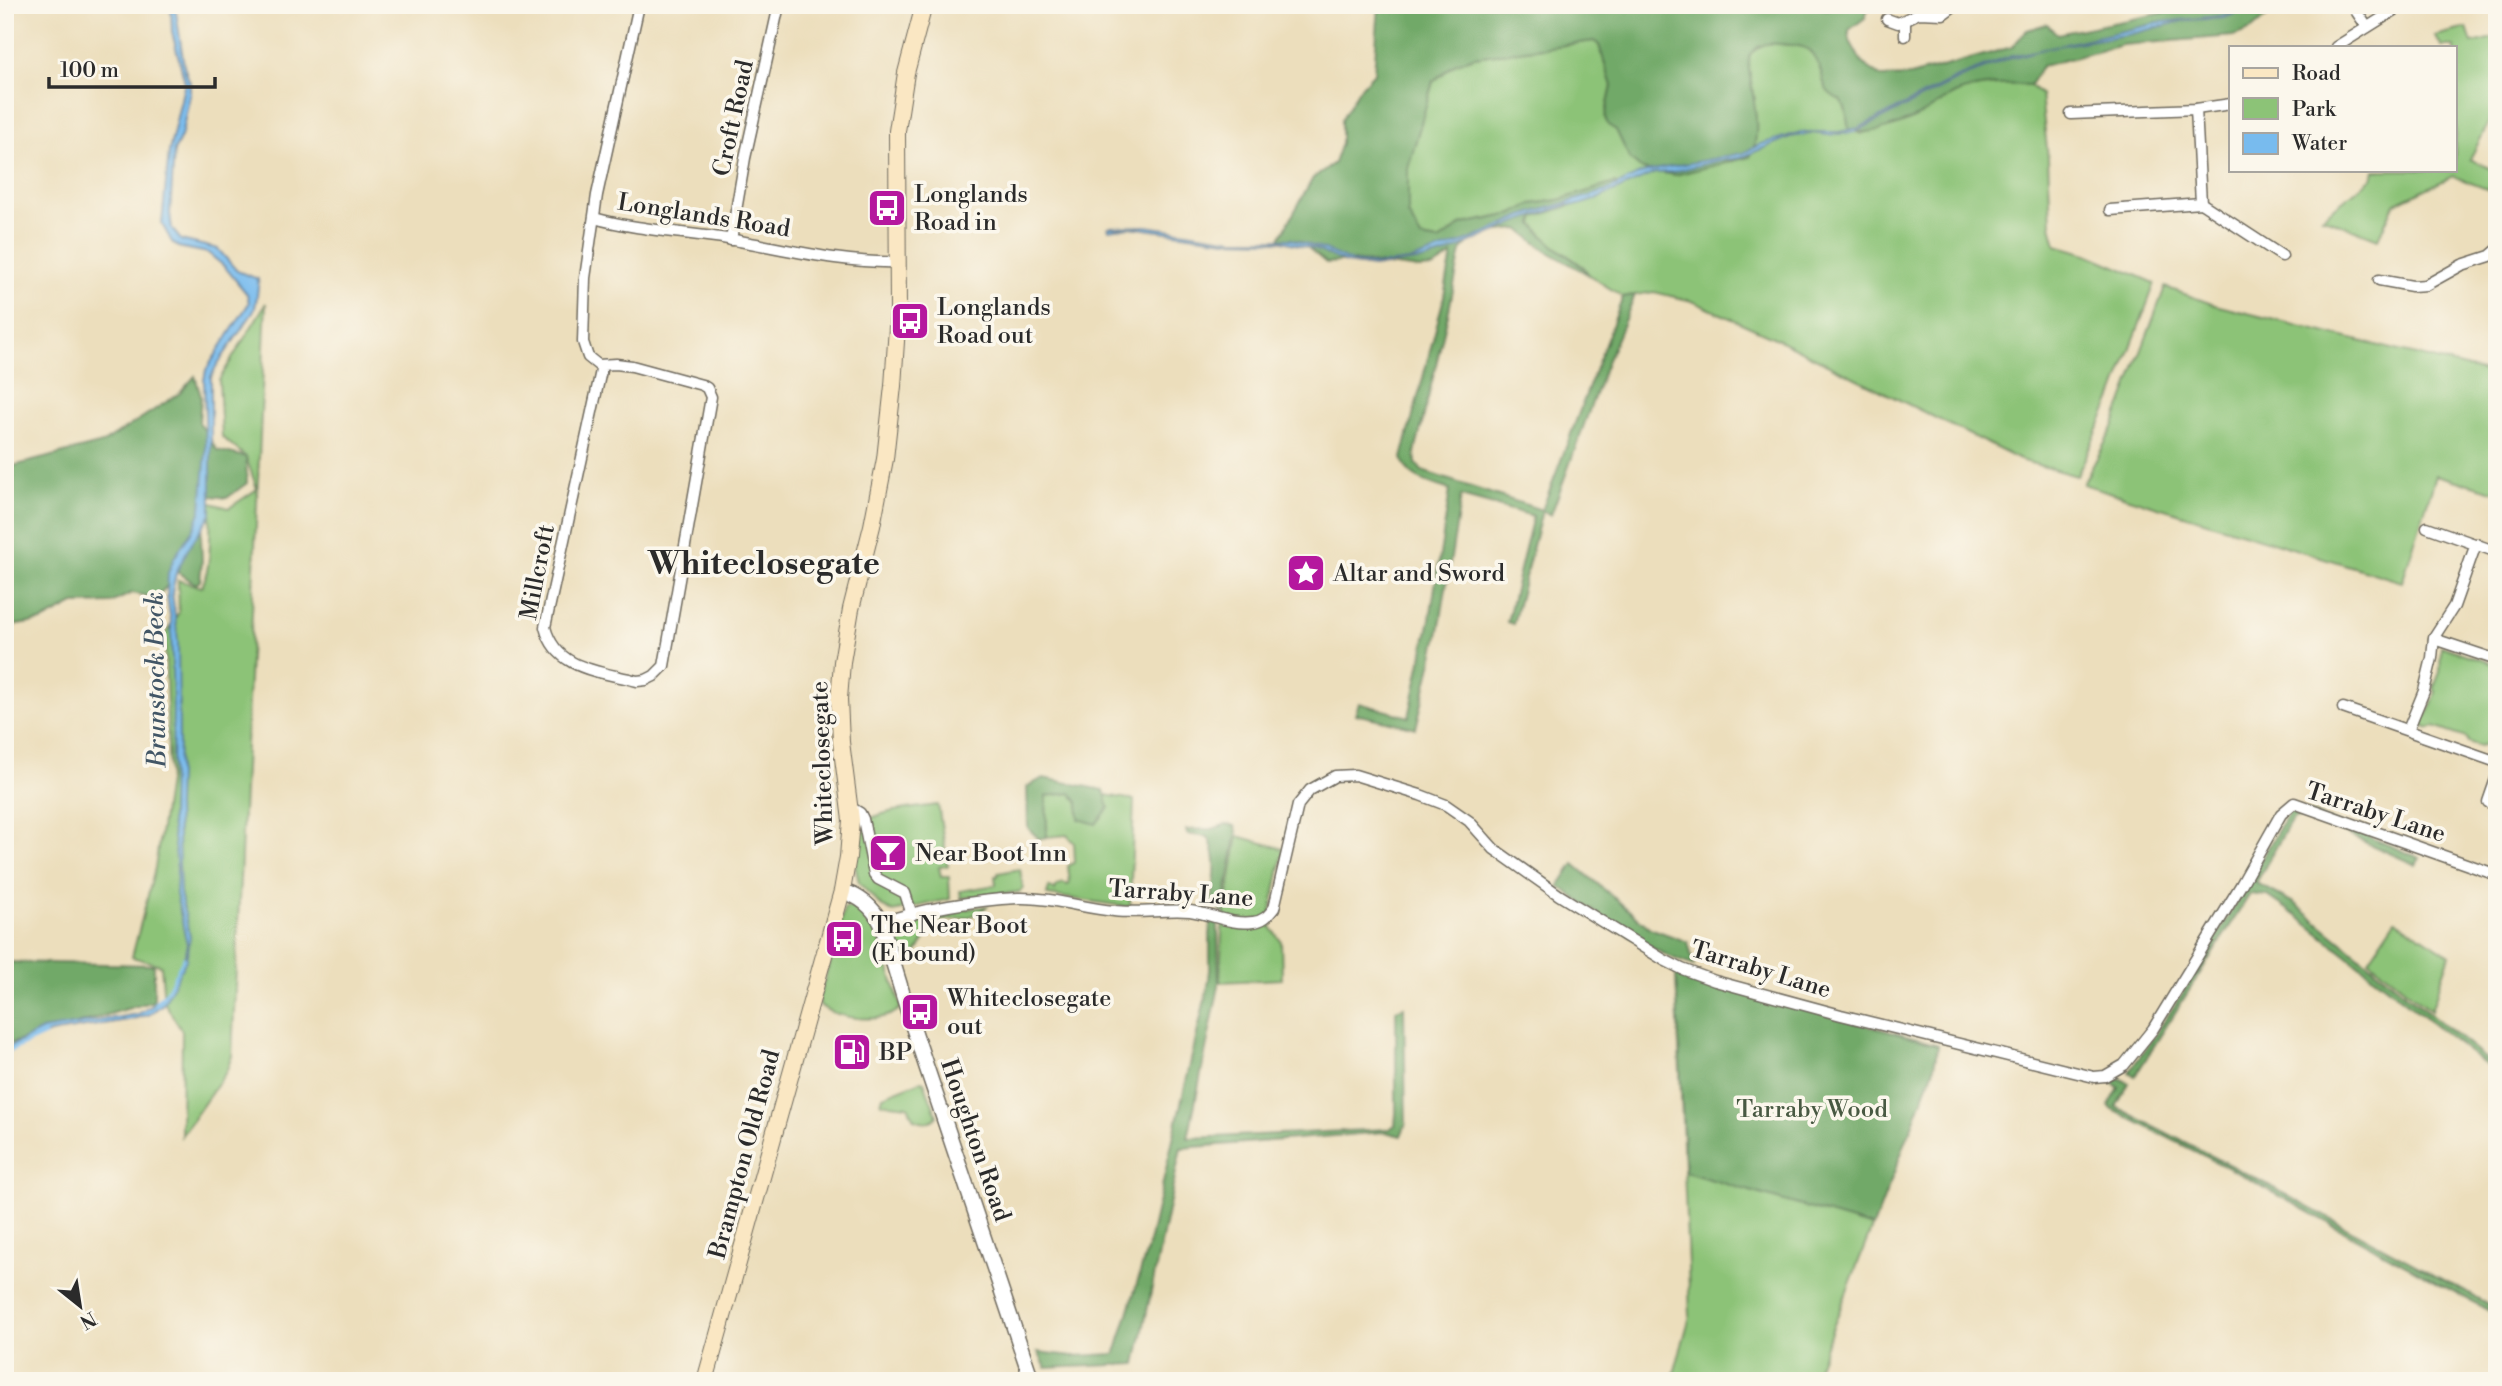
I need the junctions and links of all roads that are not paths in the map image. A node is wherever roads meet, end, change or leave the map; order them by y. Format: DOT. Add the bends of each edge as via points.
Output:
graph roads {
  1 [pos="639,5"];
  2 [pos="779,5"];
  3 [pos="924,5"];
  4 [pos="1955,5"];
  5 [pos="2353,5"];
  6 [pos="2403,5"];
  7 [pos="1886,19"];
  8 [pos="1905,20"];
  9 [pos="2367,27"];
  10 [pos="1905,36"];
  11 [pos="2338,46"];
  12 [pos="2229,104"];
  13 [pos="2196,109"];
  14 [pos="2071,114"];
  15 [pos="2201,203"];
  16 [pos="2110,210"];
  17 [pos="594,218"];
  18 [pos="731,240"];
  19 [pos="2282,256"];
  20 [pos="2495,257"];
  21 [pos="899,262"];
  22 [pos="2379,280"];
  23 [pos="602,366"];
  24 [pos="2427,527"];
  25 [pos="2476,544"];
  26 [pos="2497,552"];
  27 [pos="2434,639"];
  28 [pos="2497,660"];
  29 [pos="2343,708"];
  30 [pos="2408,730"];
  31 [pos="2497,762"];
  32 [pos="2497,776"];
  33 [pos="2488,802"];
  34 [pos="850,807"];
  35 [pos="2497,875"];
  36 [pos="842,891"];
  37 [pos="912,915"];
  38 [pos="881,923"];
  39 [pos="827,940"];
  40 [pos="705,1381"];
  41 [pos="1032,1381"];
  1 -- 17 [label="street, Longlands Road"];
  2 -- 18 [label="street, Croft Road"];
  3 -- 21 [label="main road, Whiteclosegate" via="897,131"];
  4 -- 8 [label="street" via="1943,14 1919,13"];
  5 -- 9 [label="street"];
  6 -- 9 [label="street"];
  7 -- 8 [label="street"];
  8 -- 10 [label="street"];
  9 -- 11 [label="street"];
  12 -- 13 [label="street"];
  13 -- 14 [label="street"];
  13 -- 15 [label="street"];
  15 -- 16 [label="street"];
  15 -- 19 [label="street"];
  17 -- 18 [label="street, Longlands Road"];
  17 -- 23 [label="street" via="582,332 588,356"];
  18 -- 21 [label="street, Longlands Road"];
  20 -- 22 [label="street" via="2462,265 2426,285"];
  21 -- 34 [label="main road, Whiteclosegate" via="885,459 842,662 841,743"];
  23 -- 23 [label="street, Millcroft" via="632,366 702,385 711,397 664,666 646,680 570,662 555,650 545,627"];
  24 -- 25 [label="street"];
  25 -- 26 [label="street"];
  25 -- 27 [label="street" via="2454,606"];
  27 -- 28 [label="street"];
  27 -- 30 [label="street" via="2424,691"];
  29 -- 30 [label="street"];
  30 -- 31 [label="street"];
  32 -- 33 [label="street"];
  34 -- 36 [label="main road, Whiteclosegate"];
  34 -- 37 [label="street" via="863,819 874,874 905,893"];
  35 -- 37 [label="street, Tarraby Lane" via="2294,803 2281,814 2153,1029 2124,1065 2094,1077 1841,1015 1682,969 1517,867 1455,811 1355,775 1335,776 1304,796 1274,908 1256,922 1229,922 1186,911 1116,912 1019,898"];
  36 -- 38 [label="street, Houghton Road" via="872,909"];
  36 -- 39 [label="main road, Whiteclosegate"];
  37 -- 38 [label="street, Tarraby Lane"];
  38 -- 41 [label="street, Houghton Road"];
  39 -- 40 [label="main road, Brampton Old Road"];
}
